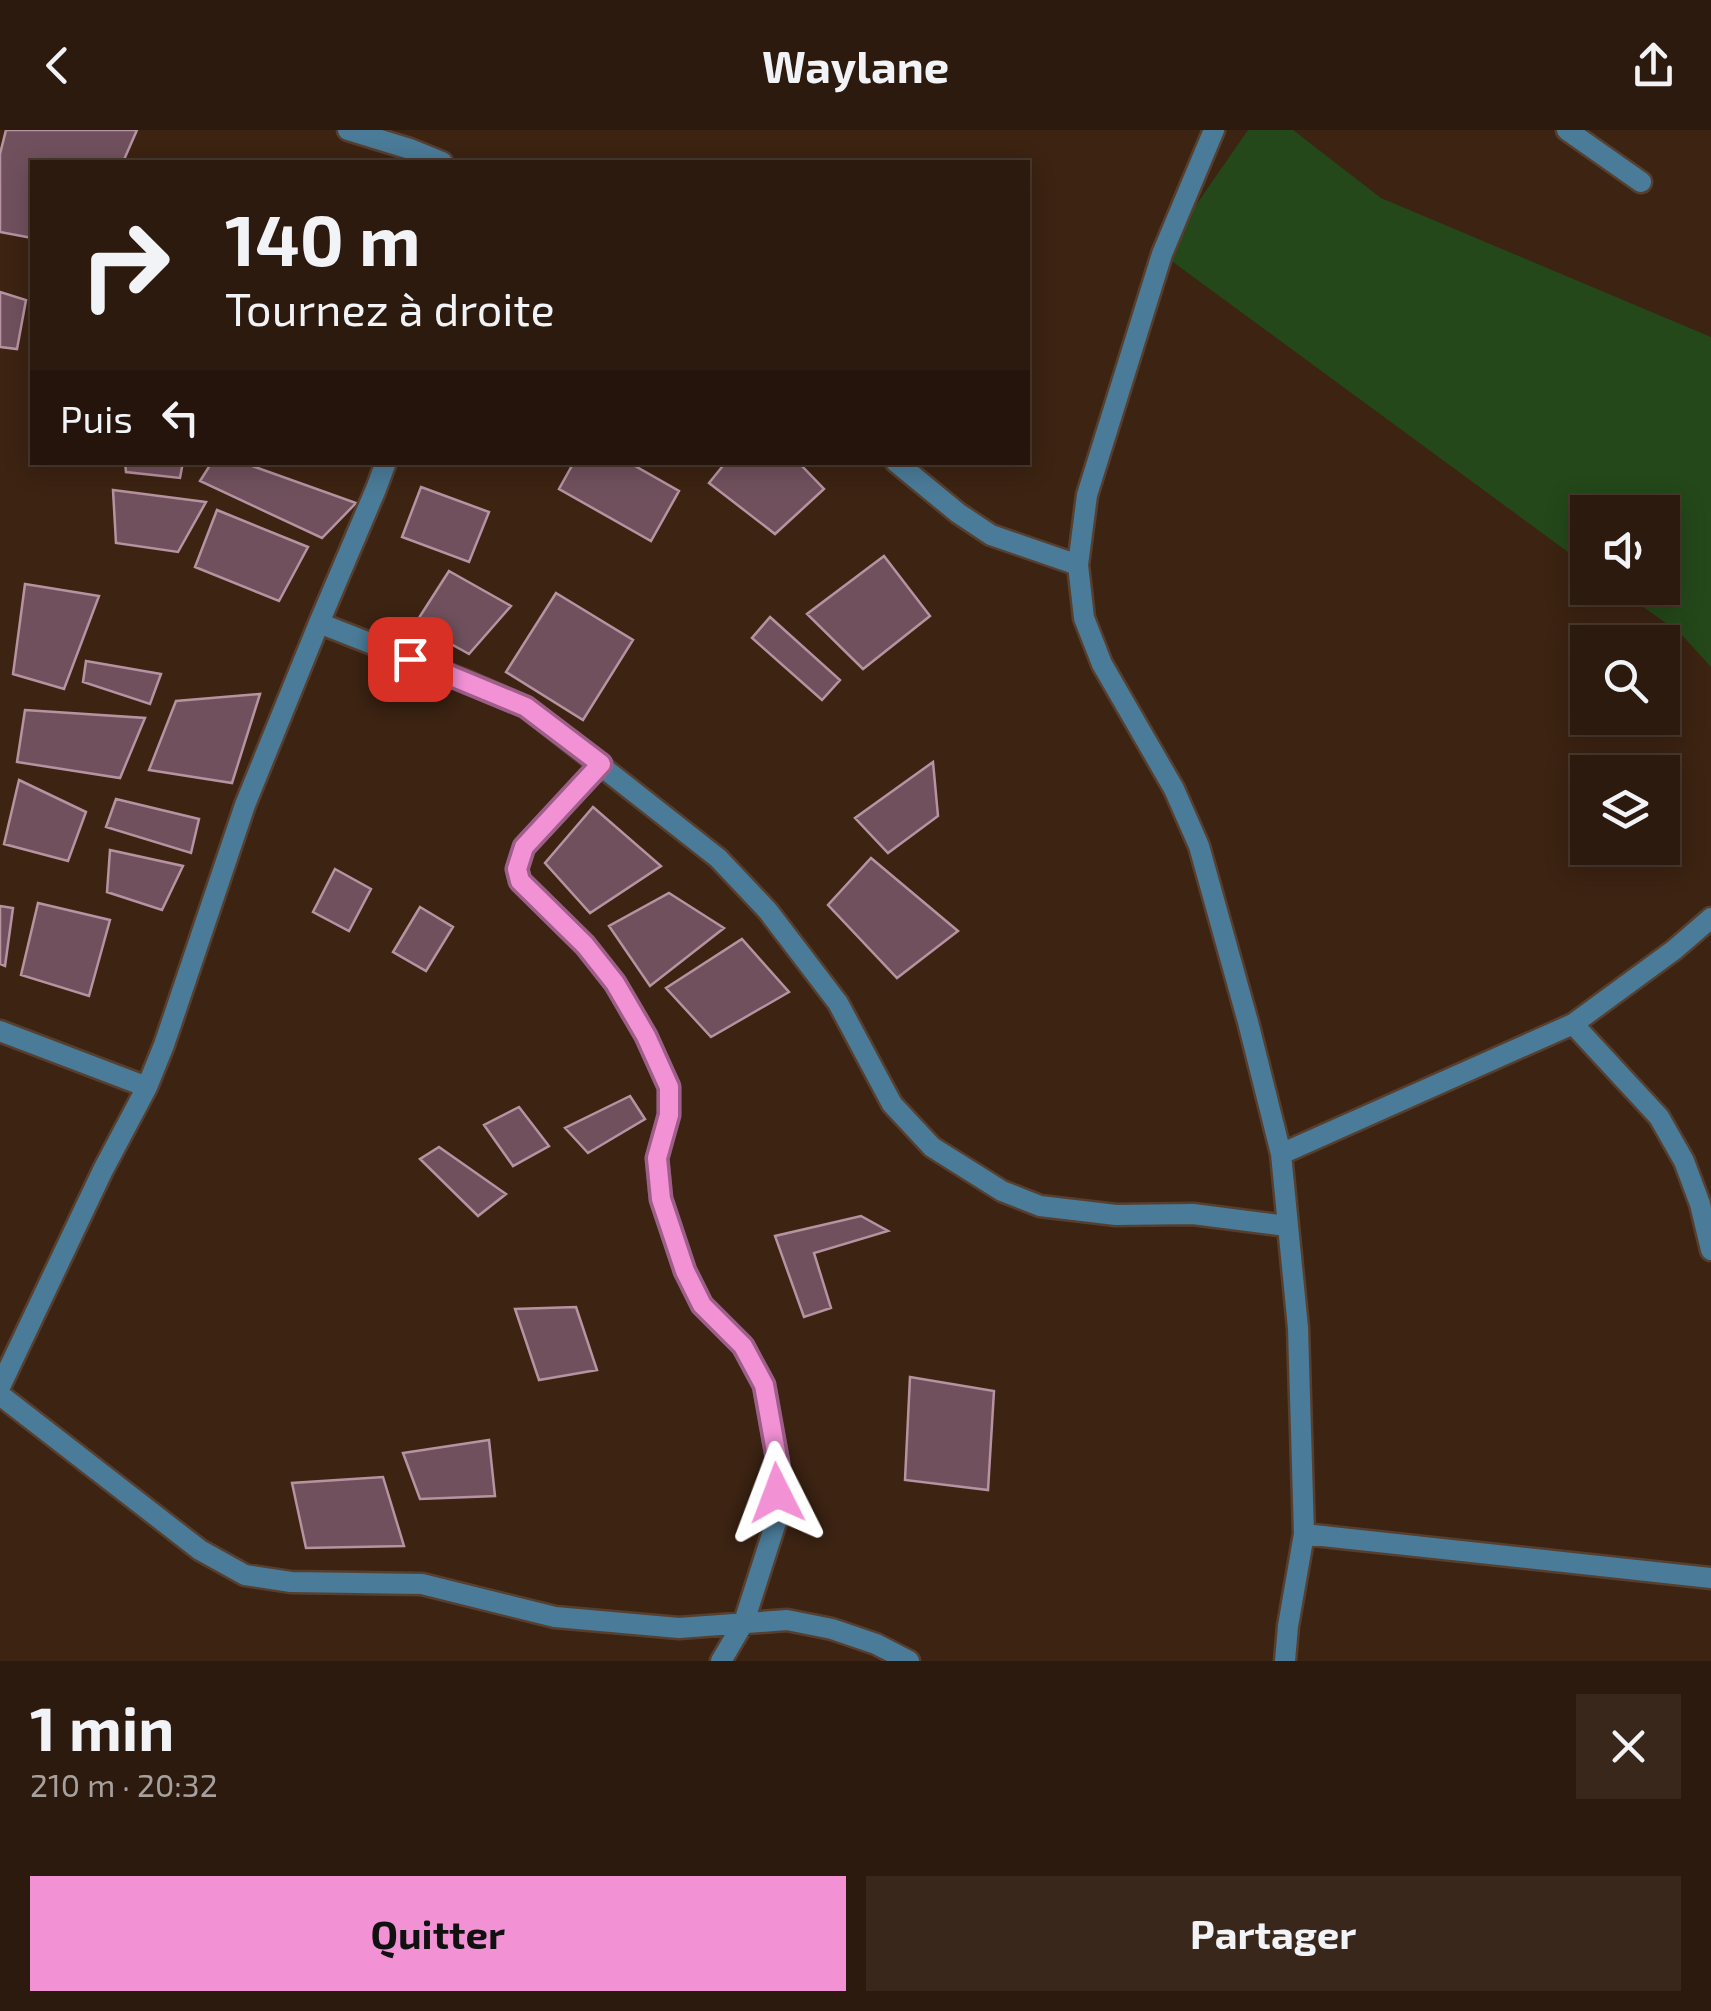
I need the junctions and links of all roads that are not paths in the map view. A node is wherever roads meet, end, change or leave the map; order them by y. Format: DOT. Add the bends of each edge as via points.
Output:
graph roads {
  1 [pos="348,130"];
  2 [pos="1214,130"];
  3 [pos="1567,130"];
  4 [pos="437,160"];
  5 [pos="1642,182"];
  6 [pos="385,465"];
  7 [pos="900,465"];
  8 [pos="1078,566"];
  9 [pos="319,623"];
  10 [pos="601,764"];
  11 [pos="1711,918"];
  12 [pos="1573,1024"];
  13 [pos="0,1030"];
  14 [pos="147,1087"];
  15 [pos="1281,1154"];
  16 [pos="1287,1226"];
  17 [pos="1711,1250"];
  18 [pos="0,1387"];
  19 [pos="0,1395"];
  20 [pos="1304,1534"];
  21 [pos="1711,1578"];
  22 [pos="744,1622"];
  23 [pos="720,1661"];
  24 [pos="909,1661"];
  25 [pos="1285,1661"];
  1 -- 4 [label="street"];
  2 -- 8 [label="street" via="1162,254 1087,495"];
  3 -- 5 [label="street"];
  6 -- 9 [label="street"];
  7 -- 8 [label="street" via="990,535"];
  8 -- 15 [label="street" via="1084,618 1102,664 1174,789 1198,846"];
  9 -- 10 [label="street" via="526,707"];
  9 -- 14 [label="street" via="245,804"];
  10 -- 16 [label="street" via="718,858 768,911 838,1002 892,1104 932,1146 1002,1191 1040,1206"];
  10 -- 22 [label="street" via="524,847 517,869 520,881 615,983 646,1036 669,1087 657,1158 661,1199 685,1271 702,1305 743,1346 764,1385 778,1463 776,1522"];
  11 -- 12 [label="street"];
  12 -- 15 [label="street"];
  12 -- 17 [label="street" via="1660,1117 1689,1175"];
  13 -- 14 [label="street"];
  14 -- 18 [label="street"];
  15 -- 16 [label="street"];
  16 -- 20 [label="street" via="1298,1328"];
  19 -- 22 [label="street" via="200,1550 245,1575 422,1584 555,1617 679,1628"];
  20 -- 21 [label="street"];
  20 -- 25 [label="street"];
  22 -- 23 [label="street"];
  22 -- 24 [label="street" via="787,1620 832,1629"];
}
